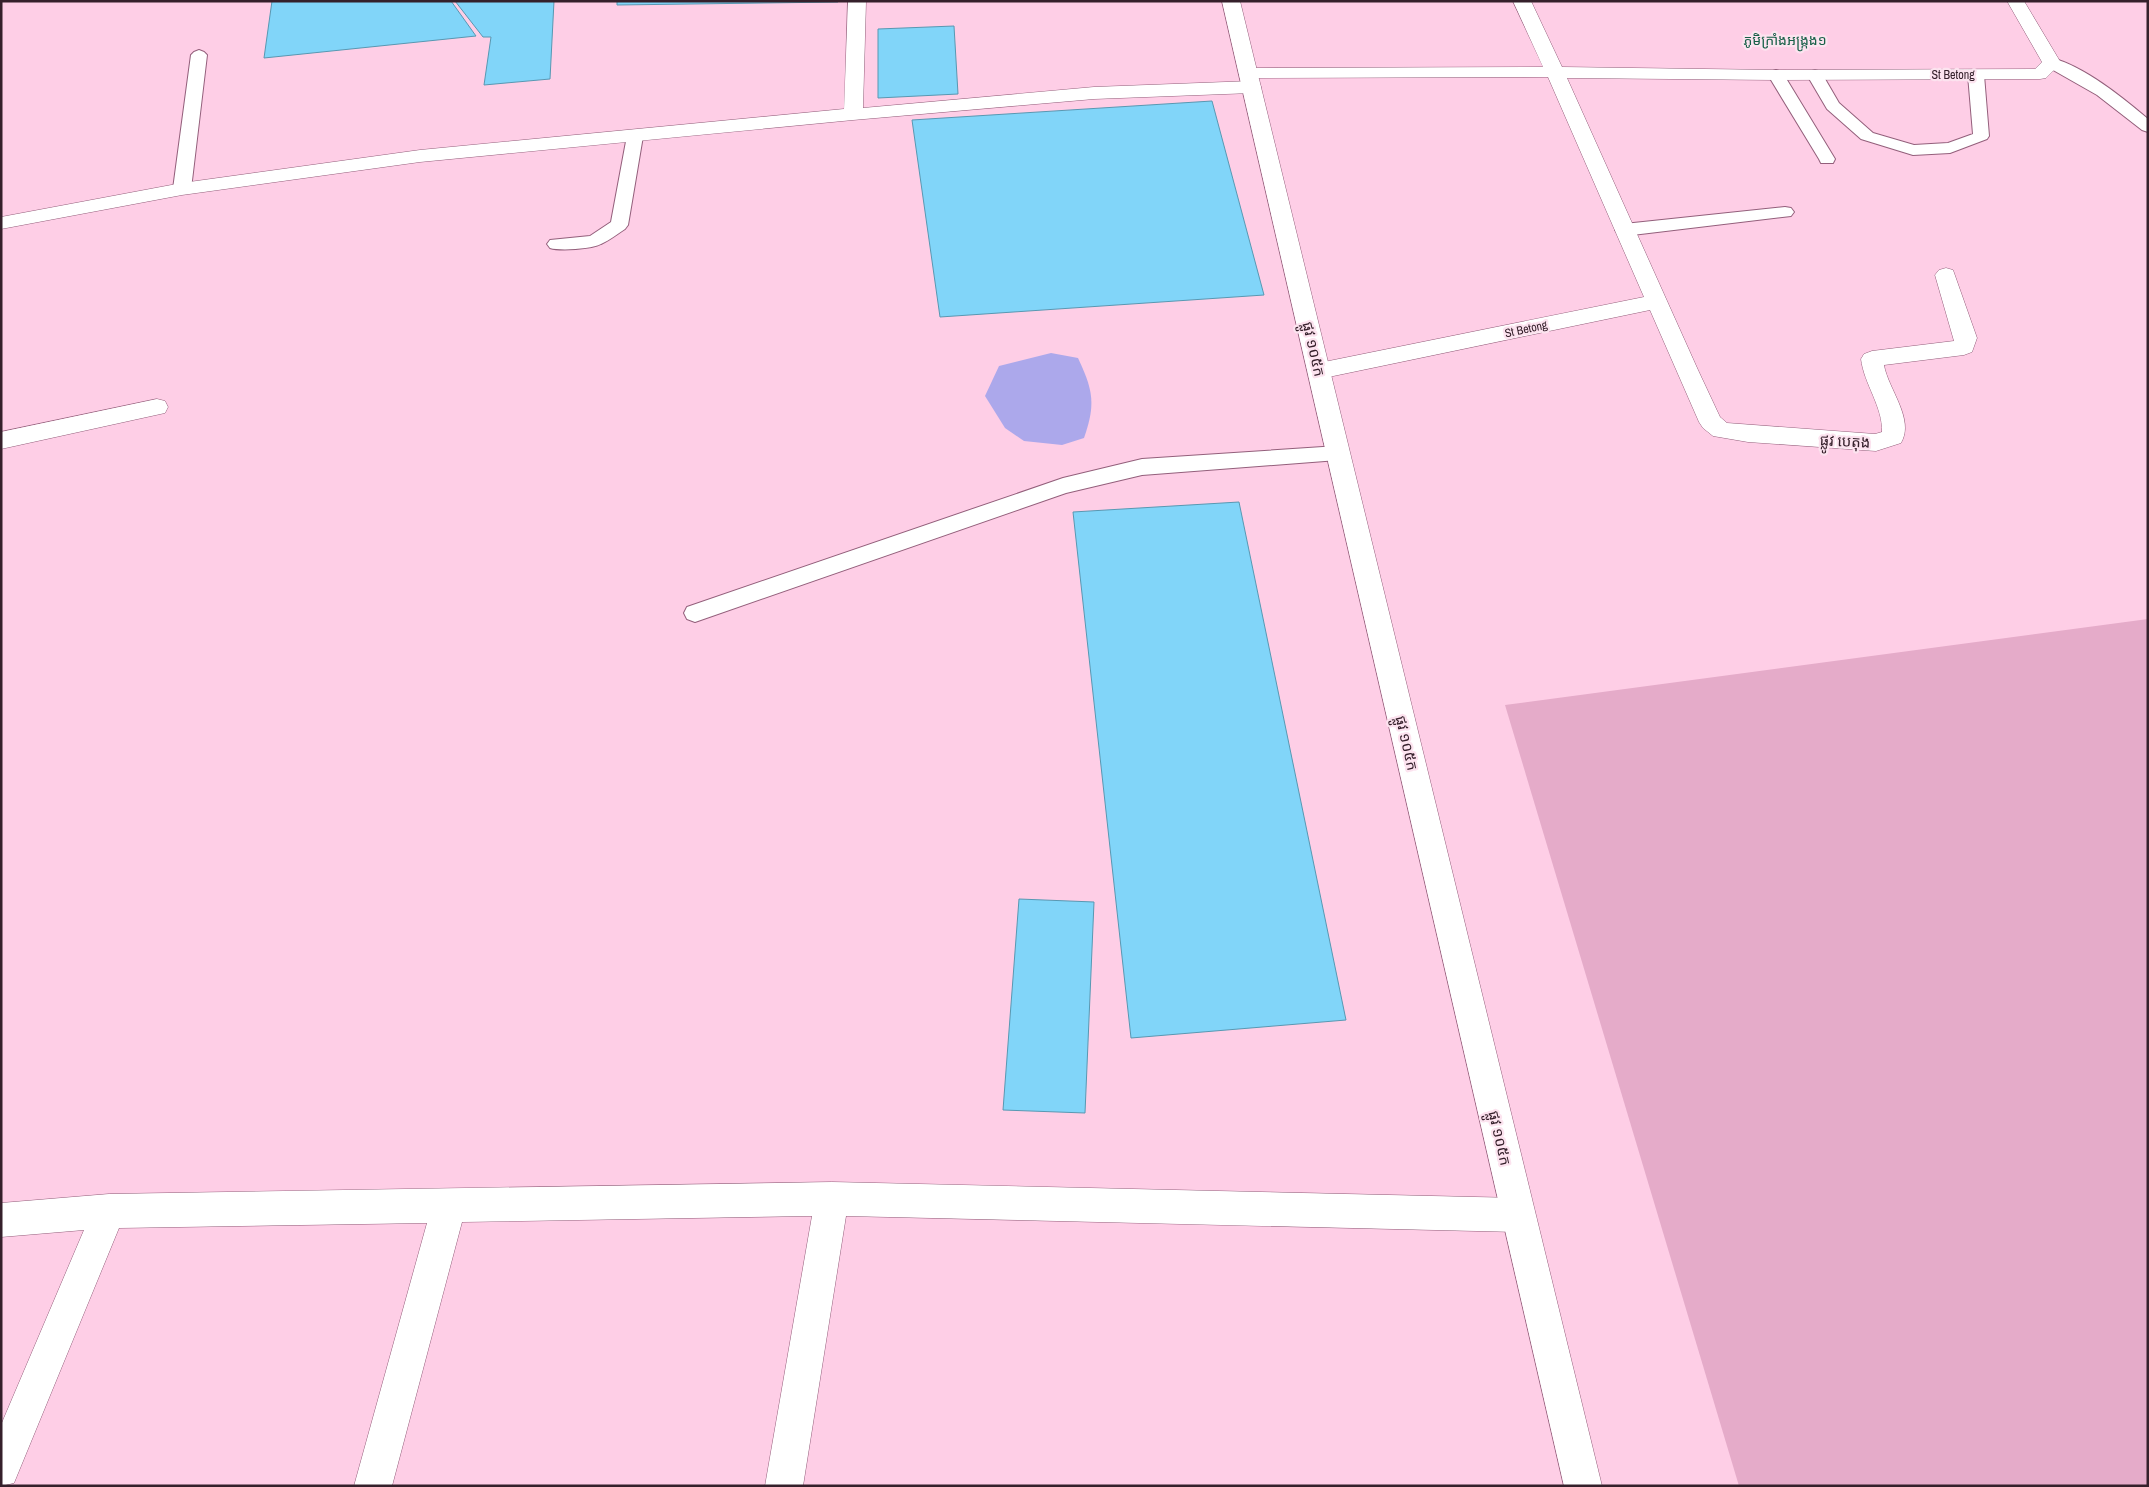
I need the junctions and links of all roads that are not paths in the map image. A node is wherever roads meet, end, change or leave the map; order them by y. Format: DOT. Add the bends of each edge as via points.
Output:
graph roads {
  1 [pos="857,1"];
  2 [pos="1231,1"];
  3 [pos="1522,1"];
  4 [pos="2015,1"];
  5 [pos="199,55"];
  6 [pos="2052,64"];
  7 [pos="1556,72"];
  8 [pos="1776,75"];
  9 [pos="1815,75"];
  10 [pos="1976,75"];
  11 [pos="1250,80"];
  12 [pos="853,114"];
  13 [pos="2148,127"];
  14 [pos="635,136"];
  15 [pos="1827,159"];
  16 [pos="182,188"];
  17 [pos="1785,212"];
  18 [pos="1,223"];
  19 [pos="1624,230"];
  20 [pos="556,244"];
  21 [pos="1946,276"];
  22 [pos="1655,302"];
  23 [pos="1319,371"];
  24 [pos="157,407"];
  25 [pos="1,441"];
  26 [pos="1338,453"];
  27 [pos="695,613"];
  28 [pos="832,1199"];
  29 [pos="449,1206"];
  30 [pos="109,1211"];
  31 [pos="1518,1216"];
  32 [pos="1,1220"];
  33 [pos="1,1470"];
  34 [pos="373,1486"];
  35 [pos="784,1486"];
  36 [pos="1582,1486"];
  1 -- 12 [label="street"];
  2 -- 11 [label="street, ផ្លូវ ១០៥ក"];
  3 -- 7 [label="street"];
  4 -- 6 [label="street"];
  5 -- 16 [label="lane"];
  6 -- 10 [label="street, St Betong" via="2040,74"];
  6 -- 13 [label="lane" via="2077,74"];
  7 -- 8 [label="street, St Betong"];
  7 -- 11 [label="street, St Betong"];
  7 -- 19 [label="street"];
  8 -- 9 [label="street, St Betong"];
  8 -- 15 [label="lane"];
  9 -- 10 [label="street, St Betong"];
  9 -- 10 [label="lane" via="1833,106 1868,136 1913,150 1950,148 1980,136"];
  11 -- 12 [label="street, St Betong"];
  11 -- 23 [label="street, ផ្លូវ ១០៥ក"];
  12 -- 14 [label="street, St Betong"];
  14 -- 16 [label="street, St Betong" via="420,156"];
  14 -- 20 [label="lane" via="619,225 594,241"];
  16 -- 18 [label="street, St Betong"];
  17 -- 19 [label="lane"];
  19 -- 22 [label="street"];
  21 -- 22 [label="street, ផ្លូវ បេតុង" via="1966,338 1964,347 1872,360 1873,373 1895,427 1893,437 1876,443 1721,430 1711,422"];
  22 -- 23 [label="street, St Betong"];
  23 -- 26 [label="street, ផ្លូវ ១០៥ក"];
  24 -- 25 [label="street"];
  26 -- 27 [label="lane" via="1142,467 1063,486"];
  26 -- 31 [label="street, ផ្លូវ ១០៥ក"];
  28 -- 29 [label="street"];
  28 -- 31 [label="street"];
  28 -- 35 [label="street"];
  29 -- 30 [label="street"];
  29 -- 34 [label="street"];
  30 -- 32 [label="street"];
  30 -- 33 [label="street"];
  31 -- 36 [label="street, ផ្លូវ ១០៥ក"];
}
